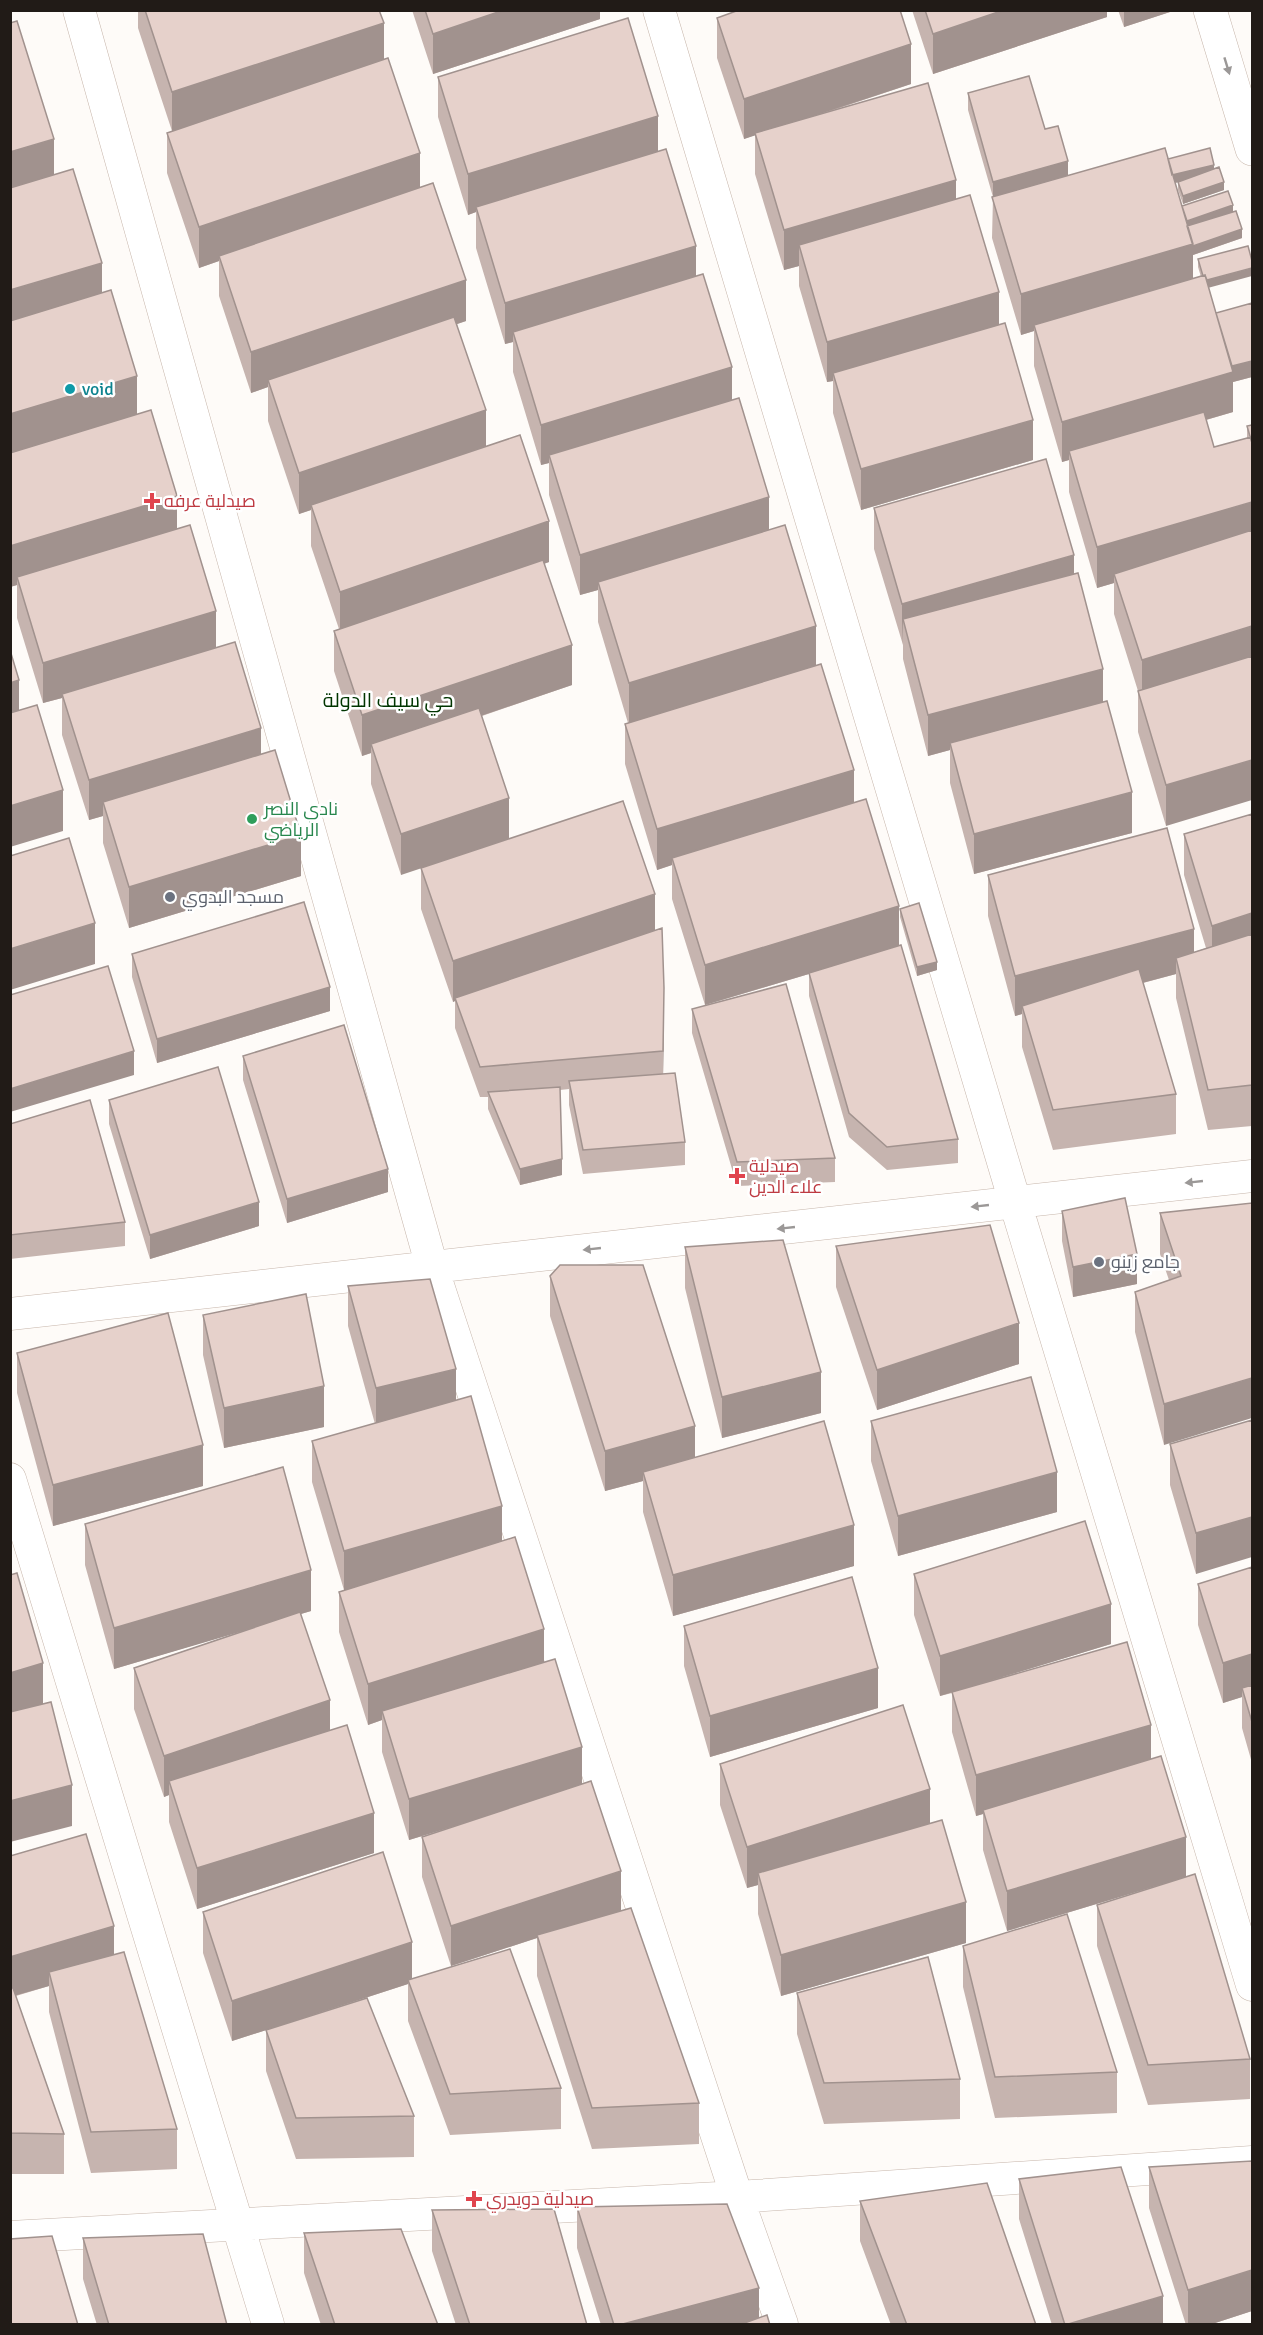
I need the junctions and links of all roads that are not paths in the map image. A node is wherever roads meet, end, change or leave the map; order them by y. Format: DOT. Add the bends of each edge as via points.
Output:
graph roads {
  1 [pos="79,10"];
  2 [pos="659,10"];
  3 [pos="1210,10"];
  4 [pos="1252,149"];
  5 [pos="1252,1176"];
  6 [pos="1015,1202"];
  7 [pos="432,1267"];
  8 [pos="10,1314"];
  9 [pos="10,1479"];
  10 [pos="1252,1985"];
  11 [pos="1252,2162"];
  12 [pos="737,2197"];
  13 [pos="238,2223"];
  14 [pos="10,2237"];
  15 [pos="268,2325"];
  16 [pos="782,2325"];
  1 -- 7 [label="street"];
  2 -- 6 [label="street"];
  3 -- 4 [label="main road, one-way"];
  5 -- 6 [label="street, one-way"];
  6 -- 7 [label="street, one-way"];
  6 -- 10 [label="street"];
  7 -- 8 [label="street"];
  7 -- 12 [label="street"];
  9 -- 13 [label="street"];
  11 -- 12 [label="street"];
  12 -- 13 [label="street"];
  12 -- 16 [label="street"];
  13 -- 14 [label="street"];
  13 -- 15 [label="street"];
}
